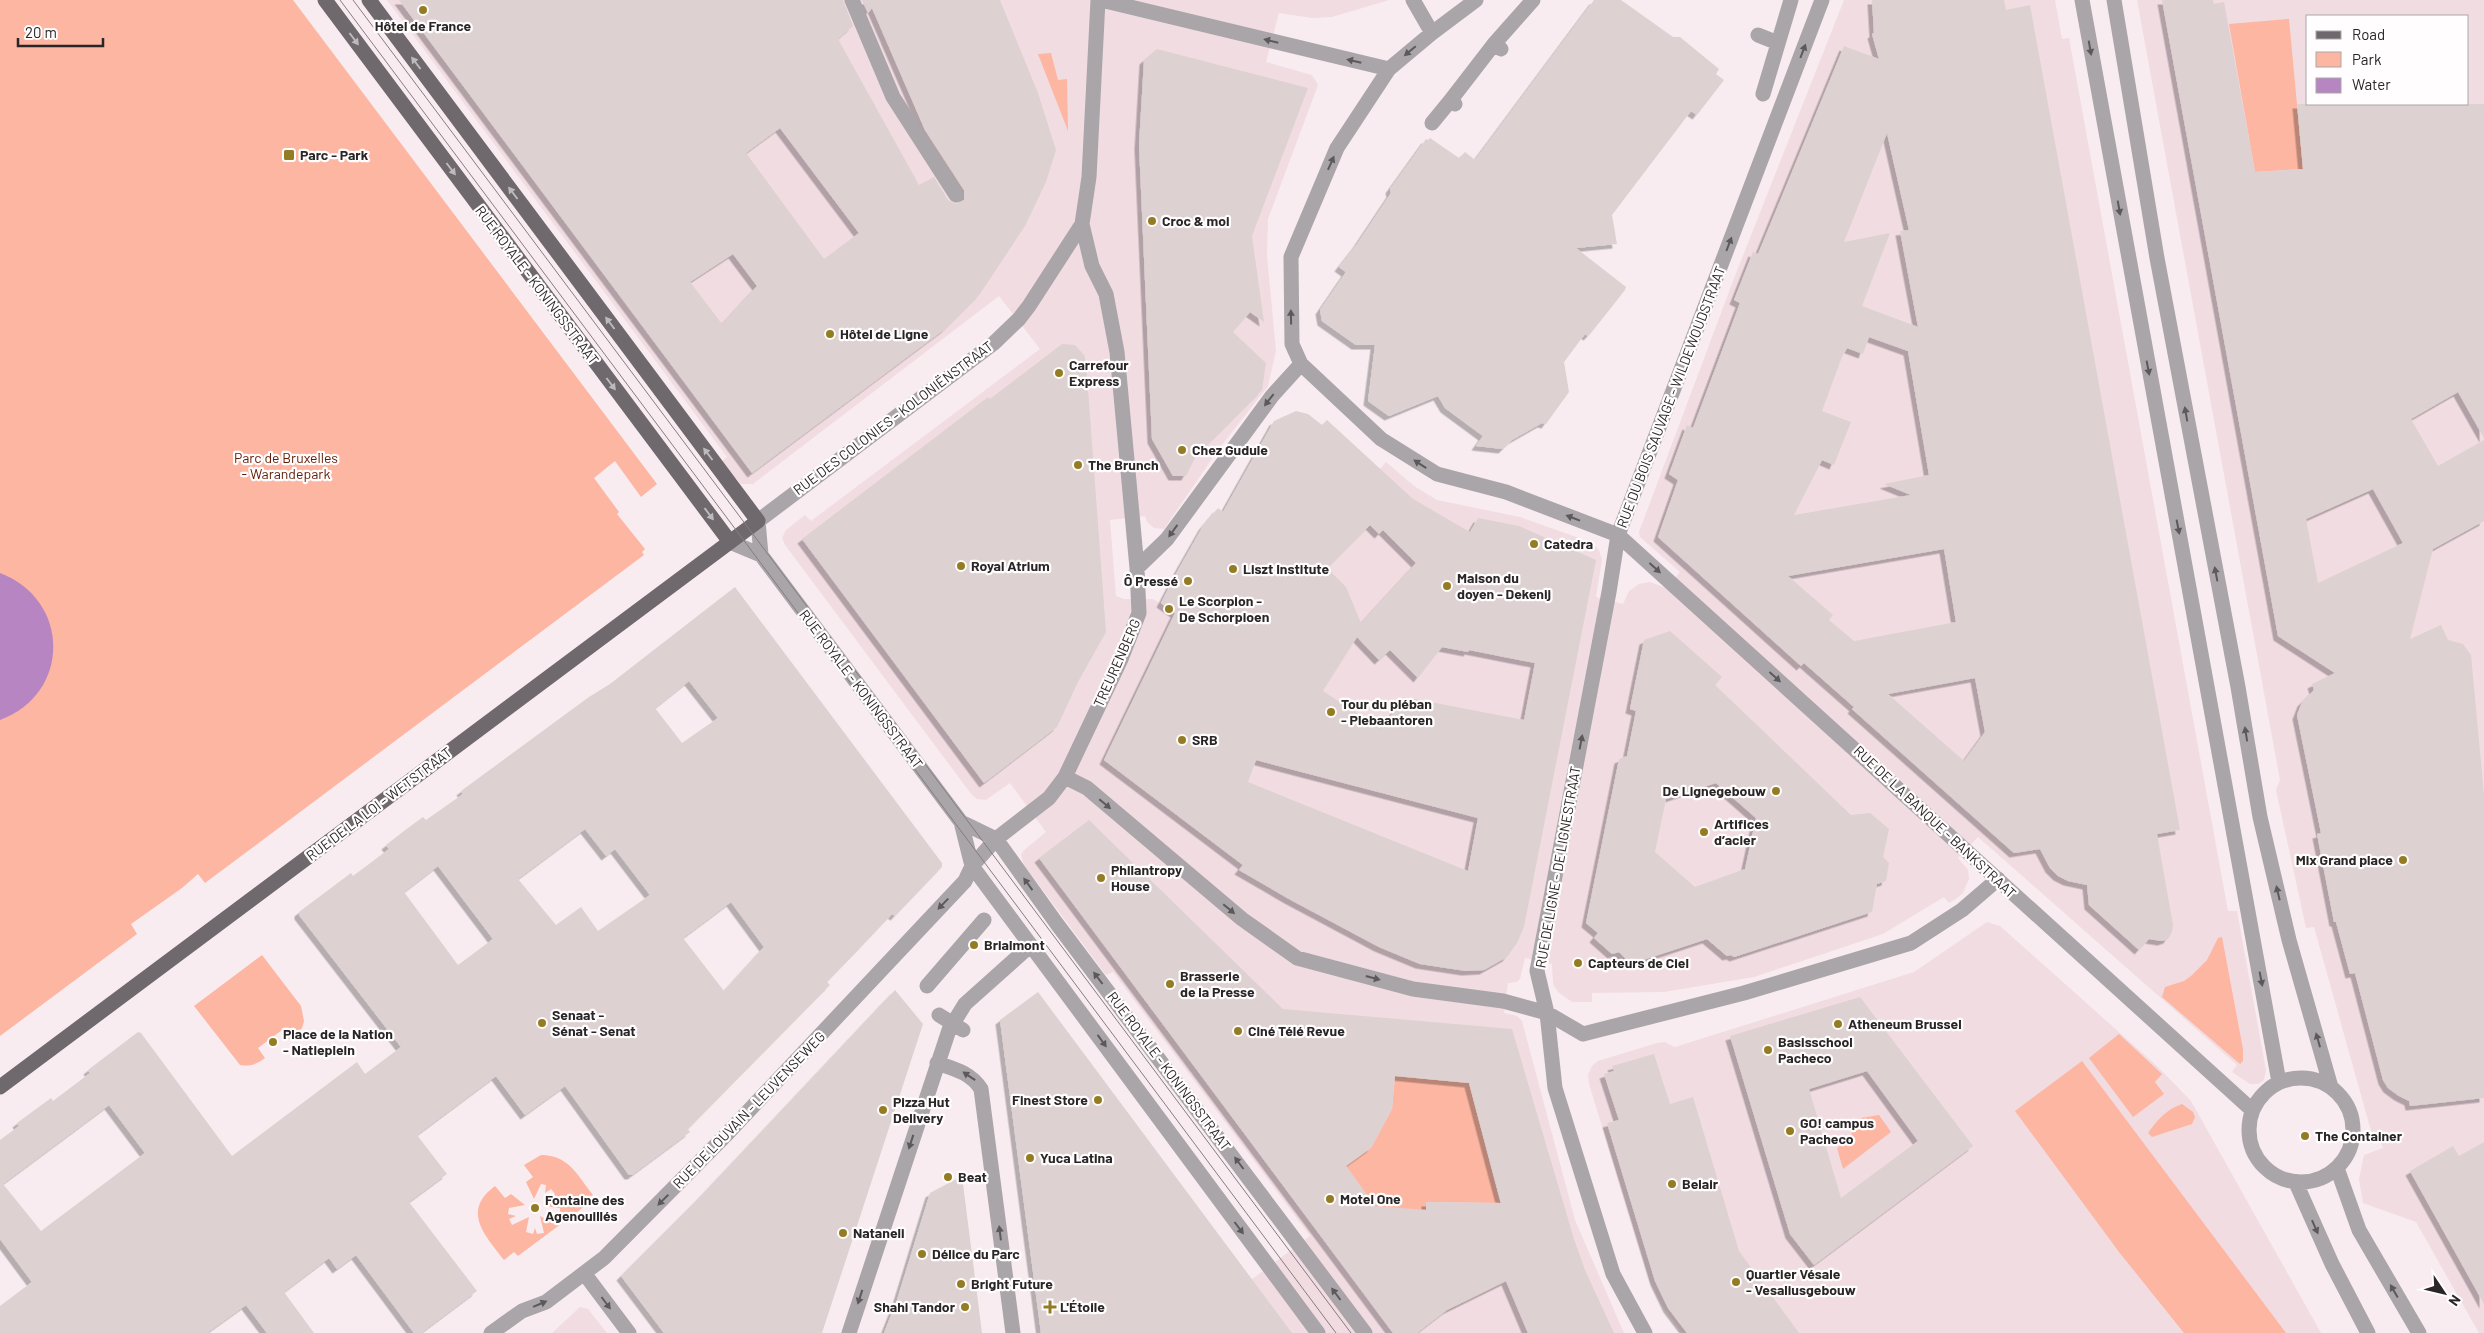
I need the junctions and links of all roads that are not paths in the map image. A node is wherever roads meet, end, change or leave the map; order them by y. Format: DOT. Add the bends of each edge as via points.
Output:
graph roads {
  1 [pos="325,0"];
  2 [pos="369,0"];
  3 [pos="852,0"];
  4 [pos="1099,0"];
  5 [pos="1413,0"];
  6 [pos="1476,0"];
  7 [pos="1533,0"];
  8 [pos="1791,0"];
  9 [pos="1822,0"];
  10 [pos="2082,0"];
  11 [pos="2114,0"];
  12 [pos="1432,33"];
  13 [pos="1758,35"];
  14 [pos="1778,43"];
  15 [pos="1389,69"];
  16 [pos="1763,94"];
  17 [pos="1432,123"];
  18 [pos="956,195"];
  19 [pos="1082,224"];
  20 [pos="1301,364"];
  21 [pos="758,521"];
  22 [pos="1618,535"];
  23 [pos="730,542"];
  24 [pos="761,555"];
  25 [pos="1137,568"];
  26 [pos="1065,777"];
  27 [pos="961,822"];
  28 [pos="996,839"];
  29 [pos="976,861"];
  30 [pos="1998,879"];
  31 [pos="984,920"];
  32 [pos="1031,945"];
  33 [pos="927,986"];
  34 [pos="1547,1013"];
  35 [pos="939,1015"];
  36 [pos="958,1027"];
  37 [pos="937,1063"];
  38 [pos="2279,1082"];
  39 [pos="0,1087"];
  40 [pos="2331,1087"];
  41 [pos="2252,1110"];
  42 [pos="2337,1168"];
  43 [pos="2296,1183"];
  44 [pos="584,1273"];
  45 [pos="491,1333"];
  46 [pos="629,1333"];
  47 [pos="849,1333"];
  48 [pos="1013,1333"];
  49 [pos="1318,1333"];
  50 [pos="1365,1333"];
  51 [pos="1645,1333"];
  52 [pos="2368,1333"];
  53 [pos="2419,1333"];
  1 -- 23 [label="main road, RUE ROYALE - KONINGSSTRAAT, one-way"];
  21 -- 2 [label="main road, one-way"];
  3 -- 18 [label="street" via="893,97"];
  15 -- 4 [label="street, one-way"];
  4 -- 19 [label="street, RUE DES COLONIES - KOLONIËNSTRAAT" via="1089,176"];
  5 -- 12 [label="street"];
  6 -- 12 [label="street"];
  7 -- 17 [label="street" via="1453,103"];
  8 -- 14 [label="street"];
  22 -- 9 [label="street, RUE DU BOIS SAUVAGE - WILDEWOUDSTRAAT, one-way"];
  10 -- 38 [label="street, one-way"];
  40 -- 11 [label="street, one-way" via="2289,940 2260,817 2157,258"];
  12 -- 15 [label="street, one-way"];
  13 -- 14 [label="street"];
  14 -- 16 [label="street"];
  20 -- 15 [label="street, one-way" via="1292,344 1291,256 1337,148"];
  19 -- 21 [label="street, RUE DES COLONIES - KOLONIËNSTRAAT" via="1029,306 994,343"];
  19 -- 25 [label="street, TREURENBERG" via="1092,266 1106,294 1117,352"];
  22 -- 20 [label="street, RUE DU BOIS SAUVAGE - WILDEWOUDSTRAAT, one-way" via="1506,492 1436,474 1381,439"];
  20 -- 25 [label="street, one-way" via="1272,396 1167,539"];
  21 -- 23 [label="main road, RUE DE LA LOI - WETSTRAAT"];
  21 -- 24 [label="street"];
  22 -- 30 [label="street, RUE DE LA BANQUE - BANKSTRAAT, one-way"];
  34 -- 22 [label="street, RUE DE LIGNE - DE LIGNESTRAAT, one-way" via="1537,971"];
  23 -- 24 [label="street"];
  23 -- 39 [label="main road, RUE DE LA LOI - WETSTRAAT"];
  24 -- 27 [label="street, RUE ROYALE - KONINGSSTRAAT"];
  25 -- 26 [label="street, TREURENBERG" via="1139,614 1136,625"];
  26 -- 28 [label="street, TREURENBERG" via="1049,798"];
  26 -- 34 [label="street, one-way" via="1087,788 1242,920 1297,958 1414,989 1503,1002"];
  27 -- 28 [label="street, RUE ROYALE - KONINGSSTRAAT"];
  27 -- 29 [label="street, RUE ROYALE - KONINGSSTRAAT"];
  28 -- 29 [label="street, TREURENBERG"];
  50 -- 28 [label="street, RUE ROYALE - KONINGSSTRAAT, one-way"];
  29 -- 32 [label="street, RUE ROYALE - KONINGSSTRAAT"];
  29 -- 44 [label="street, RUE DE LOUVAIN - LEUVENSEWEG, one-way" via="965,881 725,1136 604,1258"];
  30 -- 34 [label="street" via="1962,910 1910,942 1744,993 1583,1034"];
  30 -- 41 [label="street, RUE DE LA BANQUE - BANKSTRAAT"];
  31 -- 33 [label="street"];
  32 -- 36 [label="street" via="965,1004"];
  32 -- 49 [label="street, RUE ROYALE - KONINGSSTRAAT, one-way"];
  34 -- 51 [label="street, RUE DE LIGNE - DE LIGNESTRAAT" via="1555,1088 1613,1274"];
  35 -- 36 [label="street"];
  36 -- 37 [label="street"];
  37 -- 47 [label="street, one-way"];
  48 -- 37 [label="street, one-way" via="981,1090 975,1080 964,1072"];
  38 -- 40 [label="street" via="2306,1078"];
  38 -- 41 [label="street" via="2263,1093"];
  40 -- 42 [label="street" via="2350,1111 2353,1126 2352,1142"];
  41 -- 43 [label="street" via="2248,1128 2256,1160 2274,1175"];
  42 -- 43 [label="street" via="2325,1177"];
  53 -- 42 [label="street, one-way" via="2359,1230"];
  43 -- 52 [label="street, one-way" via="2344,1290"];
  45 -- 44 [label="street, RUE DE LOUVAIN - LEUVENSEWEG, one-way" via="522,1311 546,1302"];
  44 -- 46 [label="street, one-way"];
}
